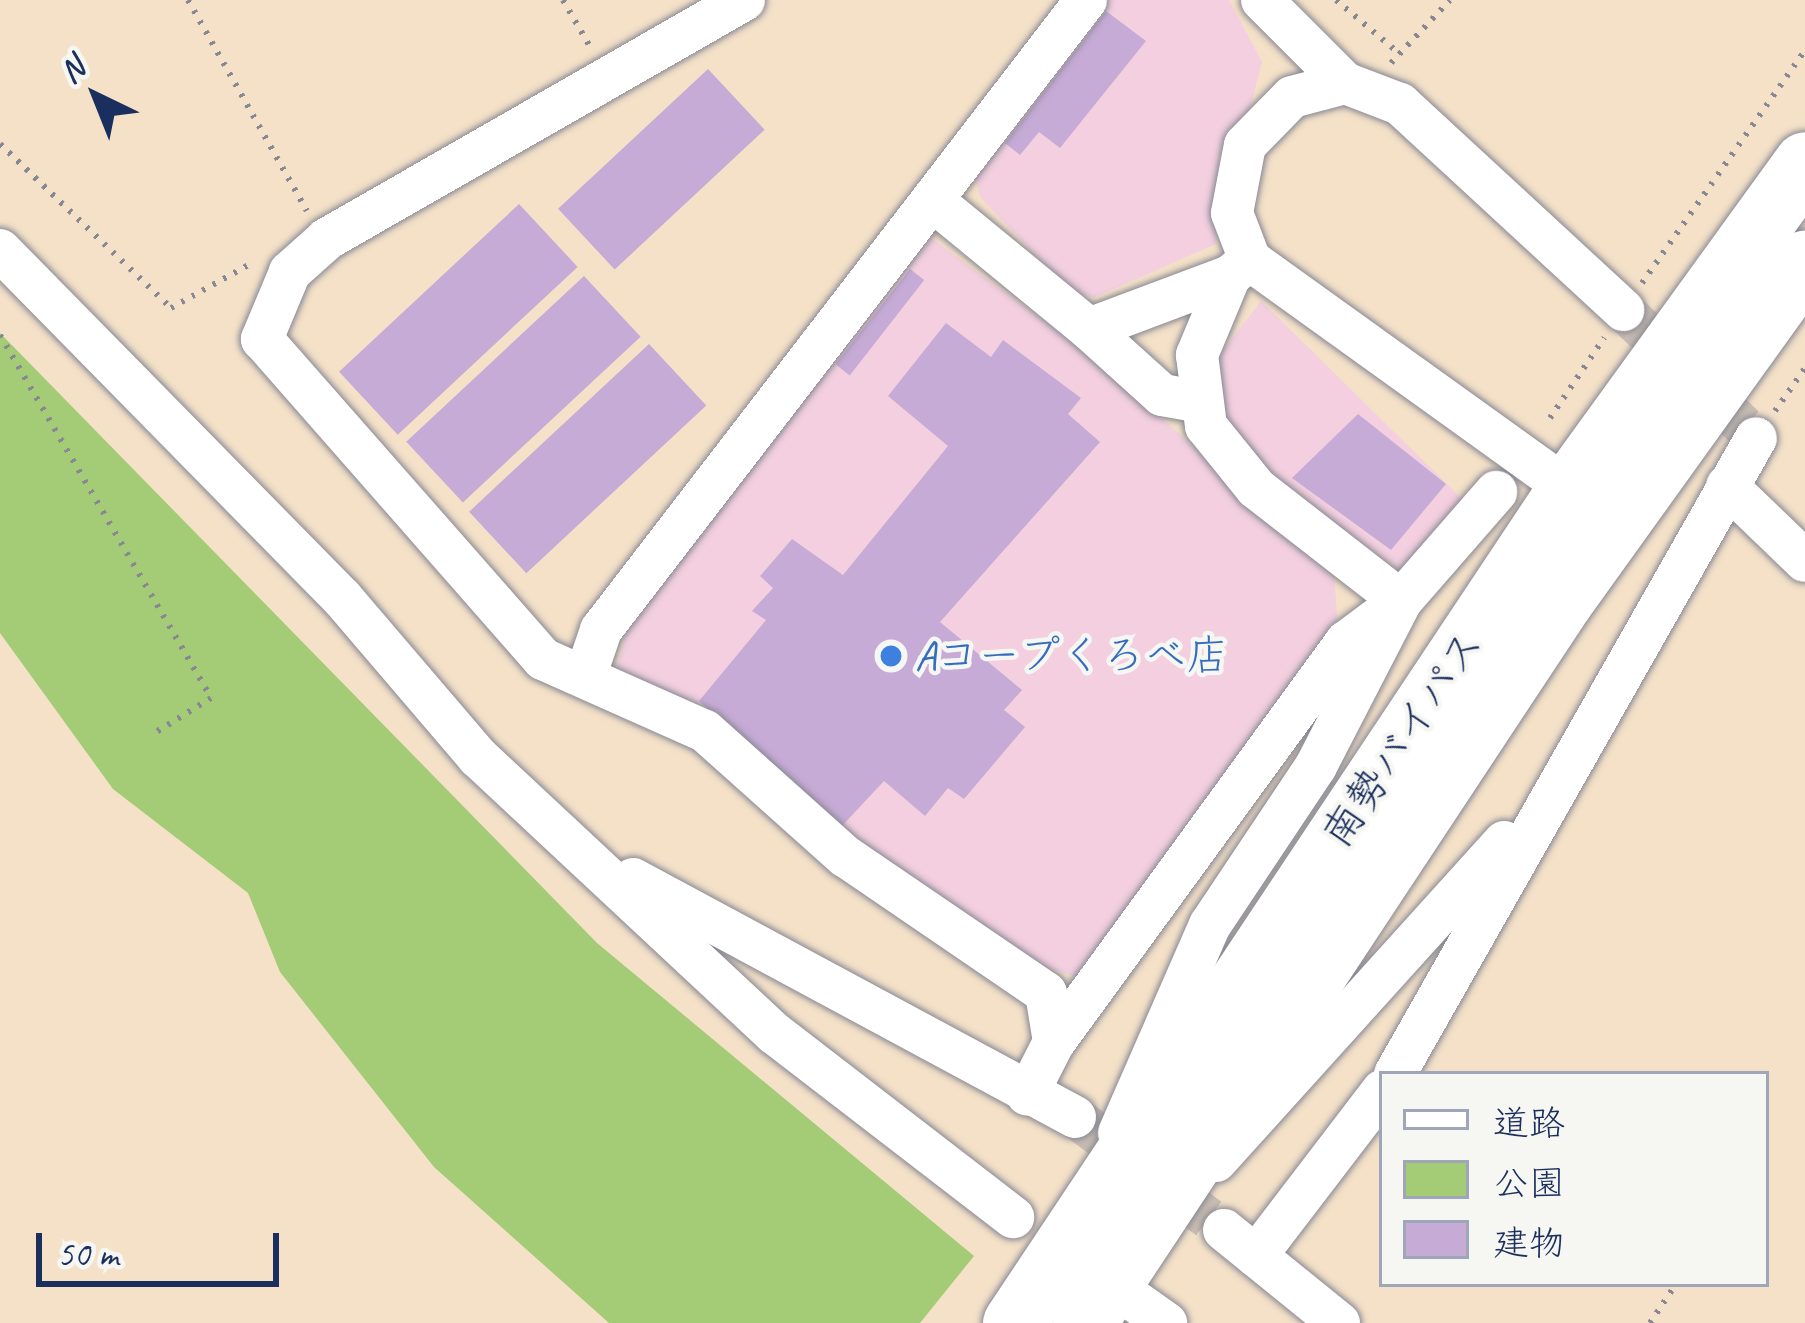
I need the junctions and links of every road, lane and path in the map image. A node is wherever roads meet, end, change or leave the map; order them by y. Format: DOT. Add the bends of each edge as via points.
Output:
graph roads {
  1 [pos="188,0"];
  2 [pos="563,0"];
  3 [pos="744,0"];
  4 [pos="1086,0"];
  5 [pos="1262,0"];
  6 [pos="1336,0"];
  7 [pos="1450,0"];
  8 [pos="1805,50"];
  9 [pos="1400,53"];
  10 [pos="609,79"];
  11 [pos="1358,85"];
  12 [pos="0,144"];
  13 [pos="1805,163"];
  14 [pos="932,200"];
  15 [pos="327,238"];
  16 [pos="0,250"];
  17 [pos="1805,261"];
  18 [pos="1240,268"];
  19 [pos="1623,310"];
  20 [pos="1089,329"];
  21 [pos="0,335"];
  22 [pos="1805,368"];
  23 [pos="1200,402"];
  24 [pos="1550,418"];
  25 [pos="1756,438"];
  26 [pos="1727,486"];
  27 [pos="1569,489"];
  28 [pos="1496,492"];
  29 [pos="1805,561"];
  30 [pos="1401,601"];
  31 [pos="1561,601"];
  32 [pos="585,677"];
  33 [pos="153,734"];
  34 [pos="1557,783"];
  35 [pos="570,844"];
  36 [pos="1054,1042"];
  37 [pos="1397,1071"];
  38 [pos="1379,1094"];
  39 [pos="1027,1095"];
  40 [pos="1075,1117"];
  41 [pos="1122,1214"];
  42 [pos="1012,1217"];
  43 [pos="1674,1287"];
  44 [pos="1107,1302"];
  45 [pos="1014,1323"];
  46 [pos="1339,1323"];
  47 [pos="1650,1323"];
  1 -- 15 [label="path"];
  2 -- 10 [label="path"];
  3 -- 10 [label="street"];
  4 -- 14 [label="street"];
  5 -- 11 [label="street"];
  6 -- 9 [label="path"];
  7 -- 9 [label="path"];
  8 -- 19 [label="path"];
  9 -- 11 [label="path"];
  10 -- 15 [label="street"];
  11 -- 18 [label="street" via="1292,97 1245,145 1232,213"];
  11 -- 19 [label="street"];
  12 -- 15 [label="path" via="171,308 293,239"];
  13 -- 27 [label="highway, 南勢バイパス"];
  14 -- 20 [label="street"];
  14 -- 32 [label="street" via="601,630"];
  15 -- 32 [label="street" via="290,272 262,339 543,658"];
  16 -- 35 [label="street"];
  17 -- 31 [label="highway, 南勢バイパス"];
  18 -- 20 [label="street"];
  18 -- 23 [label="street" via="1203,324"];
  18 -- 27 [label="street"];
  19 -- 24 [label="path"];
  20 -- 23 [label="street" via="1162,395"];
  21 -- 33 [label="path" via="211,698"];
  22 -- 25 [label="path"];
  23 -- 30 [label="street" via="1233,466"];
  25 -- 26 [label="street"];
  26 -- 29 [label="street"];
  26 -- 34 [label="street"];
  27 -- 31 [label="street"];
  27 -- 41 [label="highway, 南勢バイパス"];
  28 -- 30 [label="street"];
  30 -- 36 [label="street" via="1346,642"];
  30 -- 41 [label="street" via="1340,725 1210,925"];
  31 -- 41 [label="highway, 南勢バイパス"];
  32 -- 36 [label="street" via="705,731 882,884 1046,993"];
  34 -- 37 [label="street"];
  34 -- 41 [label="street"];
  35 -- 39 [label="street"];
  35 -- 42 [label="street" via="774,1033"];
  36 -- 39 [label="street"];
  38 -- 46 [label="street" via="1240,1243"];
  39 -- 40 [label="street"];
  41 -- 44 [label="highway, 南勢バイパス"];
  43 -- 47 [label="path"];
  44 -- 45 [label="highway, 南勢バイパス"];
}
